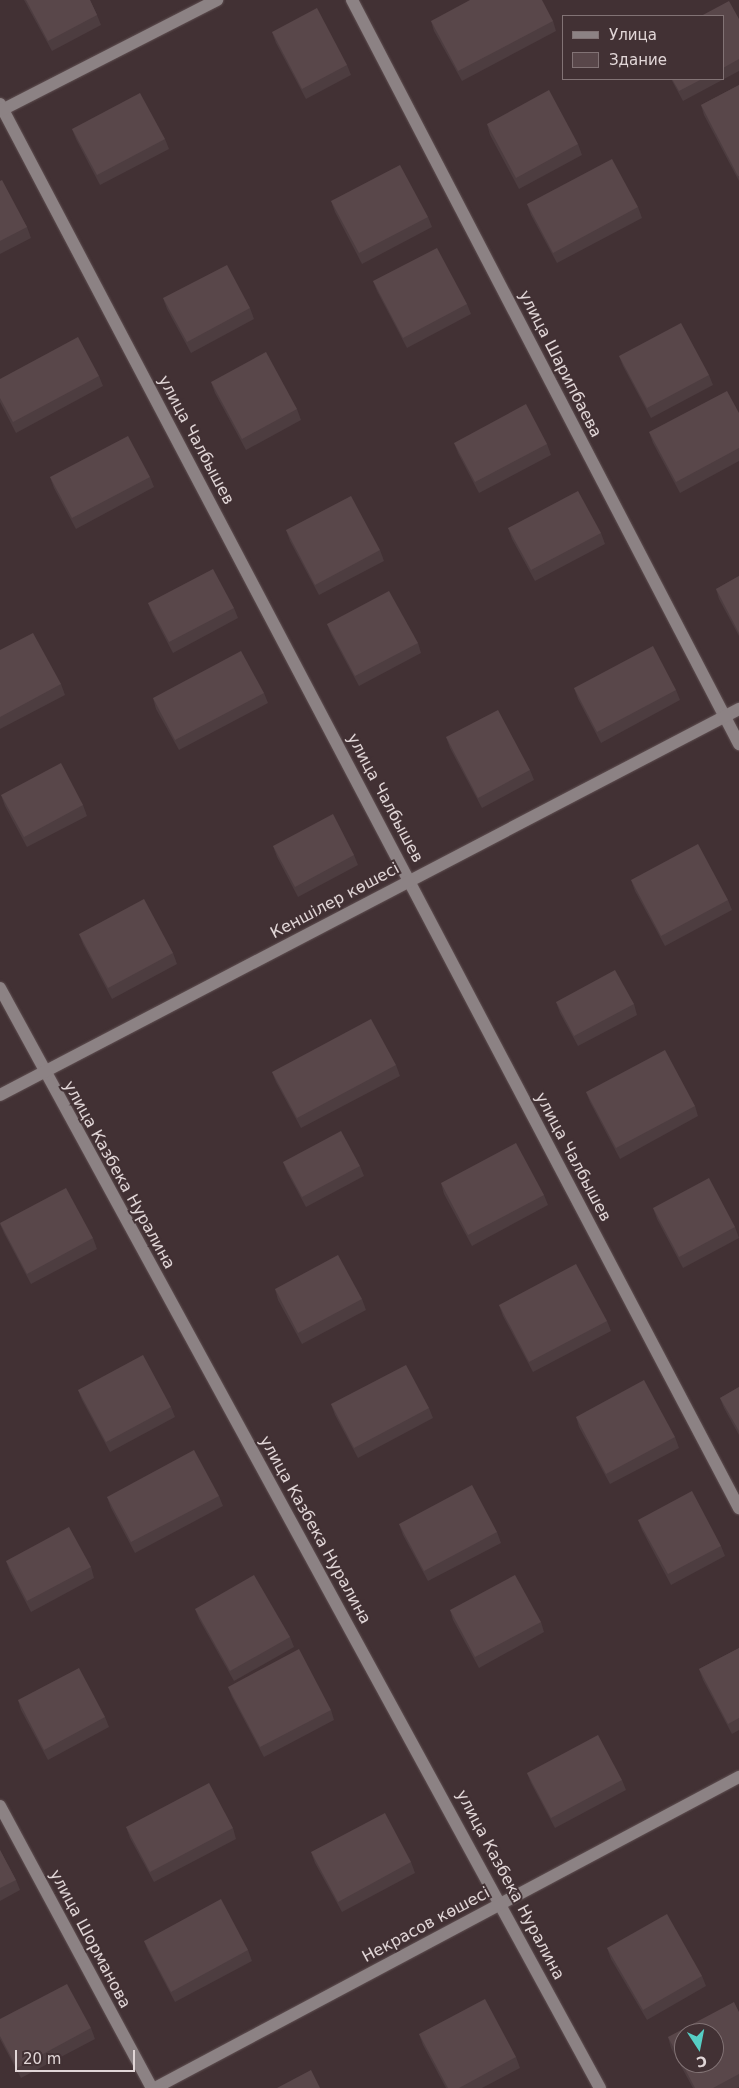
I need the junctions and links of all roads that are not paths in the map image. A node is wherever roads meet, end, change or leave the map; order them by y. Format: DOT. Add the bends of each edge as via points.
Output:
graph roads {
  1 [pos="217,0"];
  2 [pos="352,0"];
  3 [pos="1,108"];
  4 [pos="739,709"];
  5 [pos="725,717"];
  6 [pos="739,744"];
  7 [pos="410,881"];
  8 [pos="0,988"];
  9 [pos="43,1072"];
  10 [pos="0,1095"];
  11 [pos="739,1508"];
  12 [pos="739,1777"];
  13 [pos="0,1806"];
  14 [pos="503,1903"];
  15 [pos="153,2088"];
  16 [pos="600,2088"];
  1 -- 3 [label="street"];
  2 -- 5 [label="street, улица Шарипбаева"];
  3 -- 7 [label="street, улица Чалбышев"];
  4 -- 5 [label="street, Кеншілер көшесі"];
  5 -- 6 [label="street, улица Шарипбаева"];
  5 -- 7 [label="street, Кеншілер көшесі"];
  7 -- 9 [label="street, Кеншілер көшесі"];
  7 -- 11 [label="street, улица Чалбышев"];
  8 -- 9 [label="street, улица Казбека Нуралина"];
  9 -- 10 [label="street, Кеншілер көшесі"];
  9 -- 14 [label="street, улица Казбека Нуралина"];
  12 -- 14 [label="street, Некрасов көшесі"];
  13 -- 15 [label="street, улица Шорманова"];
  14 -- 15 [label="street, Некрасов көшесі"];
  14 -- 16 [label="street, улица Казбека Нуралина"];
}
